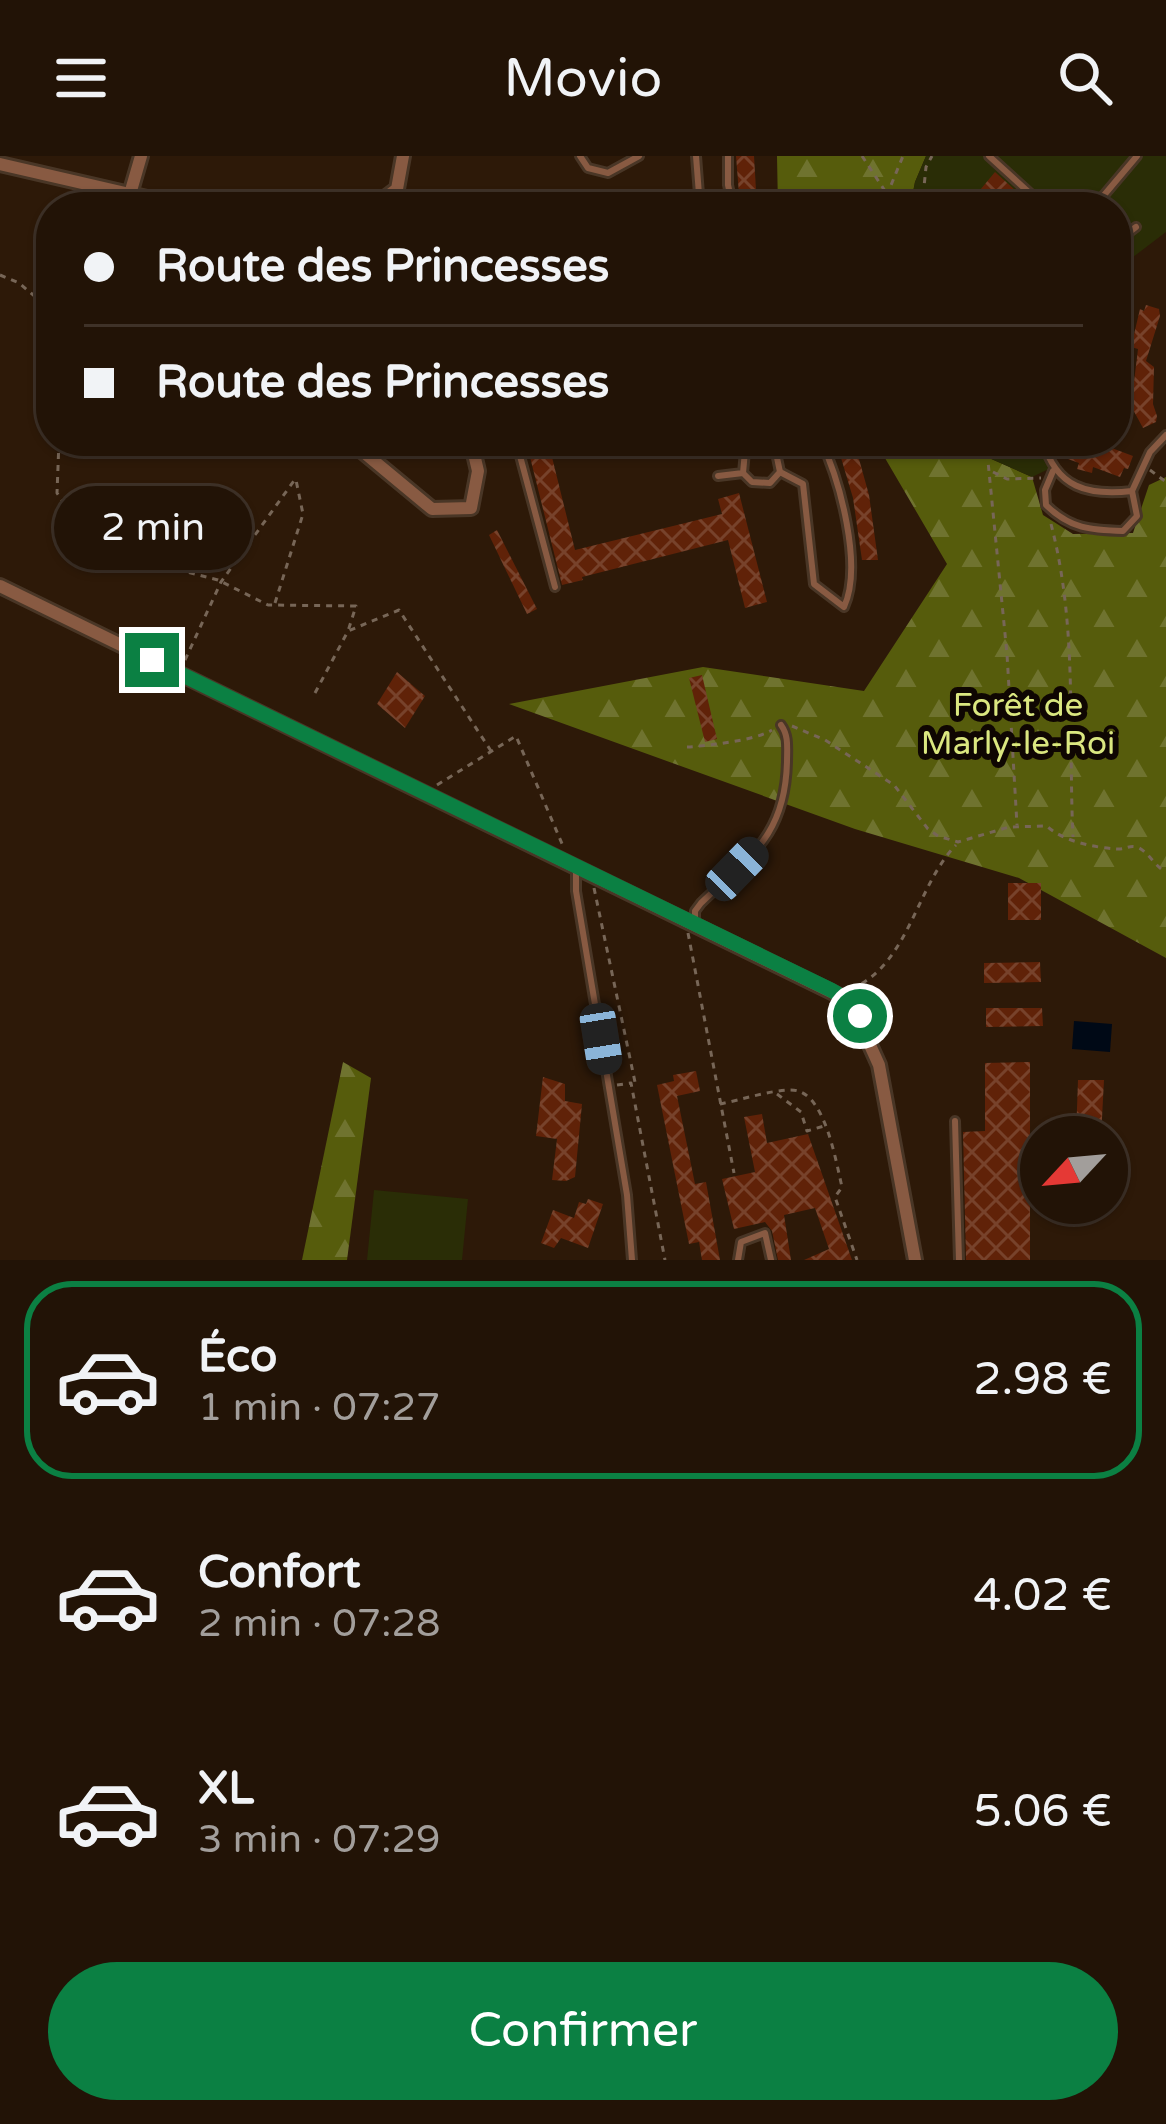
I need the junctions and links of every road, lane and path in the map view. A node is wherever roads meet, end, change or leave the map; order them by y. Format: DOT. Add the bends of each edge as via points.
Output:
graph roads {
  1 [pos="141,156"];
  2 [pos="403,156"];
  3 [pos="580,156"];
  4 [pos="639,156"];
  5 [pos="696,156"];
  6 [pos="728,156"];
  7 [pos="862,156"];
  8 [pos="903,156"];
  9 [pos="932,156"];
  10 [pos="989,156"];
  11 [pos="1137,156"];
  12 [pos="0,164"];
  13 [pos="121,192"];
  14 [pos="131,192"];
  15 [pos="395,192"];
  16 [pos="699,192"];
  17 [pos="730,192"];
  18 [pos="886,192"];
  19 [pos="888,192"];
  20 [pos="924,192"];
  21 [pos="1029,192"];
  22 [pos="1107,192"];
  23 [pos="1136,227"];
  24 [pos="1131,231"];
  25 [pos="0,274"];
  26 [pos="36,297"];
  27 [pos="1166,435"];
  28 [pos="58,456"];
  29 [pos="368,456"];
  30 [pos="474,456"];
  31 [pos="520,456"];
  32 [pos="745,456"];
  33 [pos="777,456"];
  34 [pos="828,456"];
  35 [pos="988,456"];
  36 [pos="1047,456"];
  37 [pos="1144,465"];
  38 [pos="991,471"];
  39 [pos="780,472"];
  40 [pos="743,473"];
  41 [pos="1052,474"];
  42 [pos="718,476"];
  43 [pos="1166,482"];
  44 [pos="1132,491"];
  45 [pos="1046,505"];
  46 [pos="220,582"];
  47 [pos="0,586"];
  48 [pos="555,587"];
  49 [pos="274,605"];
  50 [pos="348,631"];
  51 [pos="179,673"];
  52 [pos="315,693"];
  53 [pos="781,725"];
  54 [pos="687,747"];
  55 [pos="491,751"];
  56 [pos="425,792"];
  57 [pos="1017,826"];
  58 [pos="1072,838"];
  59 [pos="958,842"];
  60 [pos="577,866"];
  61 [pos="1166,872"];
  62 [pos="691,925"];
  63 [pos="838,994"];
  64 [pos="632,1083"];
  65 [pos="609,1086"];
  66 [pos="776,1093"];
  67 [pos="720,1104"];
  68 [pos="956,1121"];
  69 [pos="825,1125"];
  70 [pos="734,1173"];
  71 [pos="632,1260"];
  72 [pos="665,1260"];
  73 [pos="738,1260"];
  74 [pos="771,1260"];
  75 [pos="857,1260"];
  76 [pos="915,1260"];
  77 [pos="959,1260"];
  1 -- 14 [label="street"];
  2 -- 15 [label="street"];
  3 -- 4 [label="lane" via="588,168 608,173"];
  5 -- 16 [label="lane"];
  6 -- 17 [label="lane"];
  7 -- 18 [label="path"];
  8 -- 19 [label="path"];
  9 -- 20 [label="path"];
  10 -- 21 [label="lane"];
  11 -- 22 [label="lane"];
  12 -- 13 [label="street"];
  23 -- 24 [label="lane"];
  25 -- 26 [label="path"];
  27 -- 37 [label="lane"];
  28 -- 46 [label="path" via="57,493 95,548"];
  29 -- 30 [label="street" via="432,509 471,508"];
  31 -- 48 [label="lane"];
  32 -- 40 [label="lane"];
  33 -- 39 [label="lane"];
  34 -- 39 [label="lane" via="854,585 844,607 814,584 803,484"];
  35 -- 38 [label="path"];
  36 -- 41 [label="lane"];
  37 -- 43 [label="path"];
  37 -- 44 [label="lane"];
  38 -- 41 [label="path" via="1007,479"];
  38 -- 57 [label="path"];
  39 -- 40 [label="lane" via="770,483"];
  40 -- 42 [label="lane"];
  41 -- 44 [label="lane" via="1103,494"];
  41 -- 45 [label="lane"];
  44 -- 45 [label="lane" via="1137,516 1123,531 1083,530"];
  45 -- 58 [label="path" via="1072,680"];
  46 -- 49 [label="path"];
  46 -- 49 [label="path" via="296,478 304,514"];
  46 -- 51 [label="path"];
  47 -- 51 [label="street"];
  49 -- 50 [label="path" via="356,606"];
  50 -- 52 [label="path"];
  50 -- 55 [label="path" via="398,610"];
  51 -- 56 [label="street"];
  53 -- 54 [label="path" via="754,739"];
  53 -- 59 [label="path" via="825,740 885,778 928,829"];
  53 -- 62 [label="lane" via="787,768 778,821 700,903"];
  55 -- 56 [label="path"];
  55 -- 60 [label="path" via="516,736"];
  56 -- 60 [label="street"];
  57 -- 58 [label="path" via="1047,826"];
  57 -- 59 [label="path"];
  58 -- 61 [label="path" via="1134,846"];
  59 -- 63 [label="path" via="885,963"];
  60 -- 62 [label="street"];
  60 -- 64 [label="path" via="598,896"];
  60 -- 65 [label="lane"];
  62 -- 63 [label="street"];
  62 -- 67 [label="path"];
  63 -- 76 [label="street" via="860,1016 879,1065"];
  64 -- 65 [label="path"];
  64 -- 72 [label="path"];
  65 -- 71 [label="lane"];
  66 -- 67 [label="path"];
  66 -- 69 [label="path" via="798,1091"];
  66 -- 69 [label="path" via="801,1112 807,1131"];
  67 -- 70 [label="path"];
  68 -- 77 [label="lane"];
  69 -- 75 [label="path"];
  73 -- 74 [label="lane" via="741,1242 765,1233"];
}
